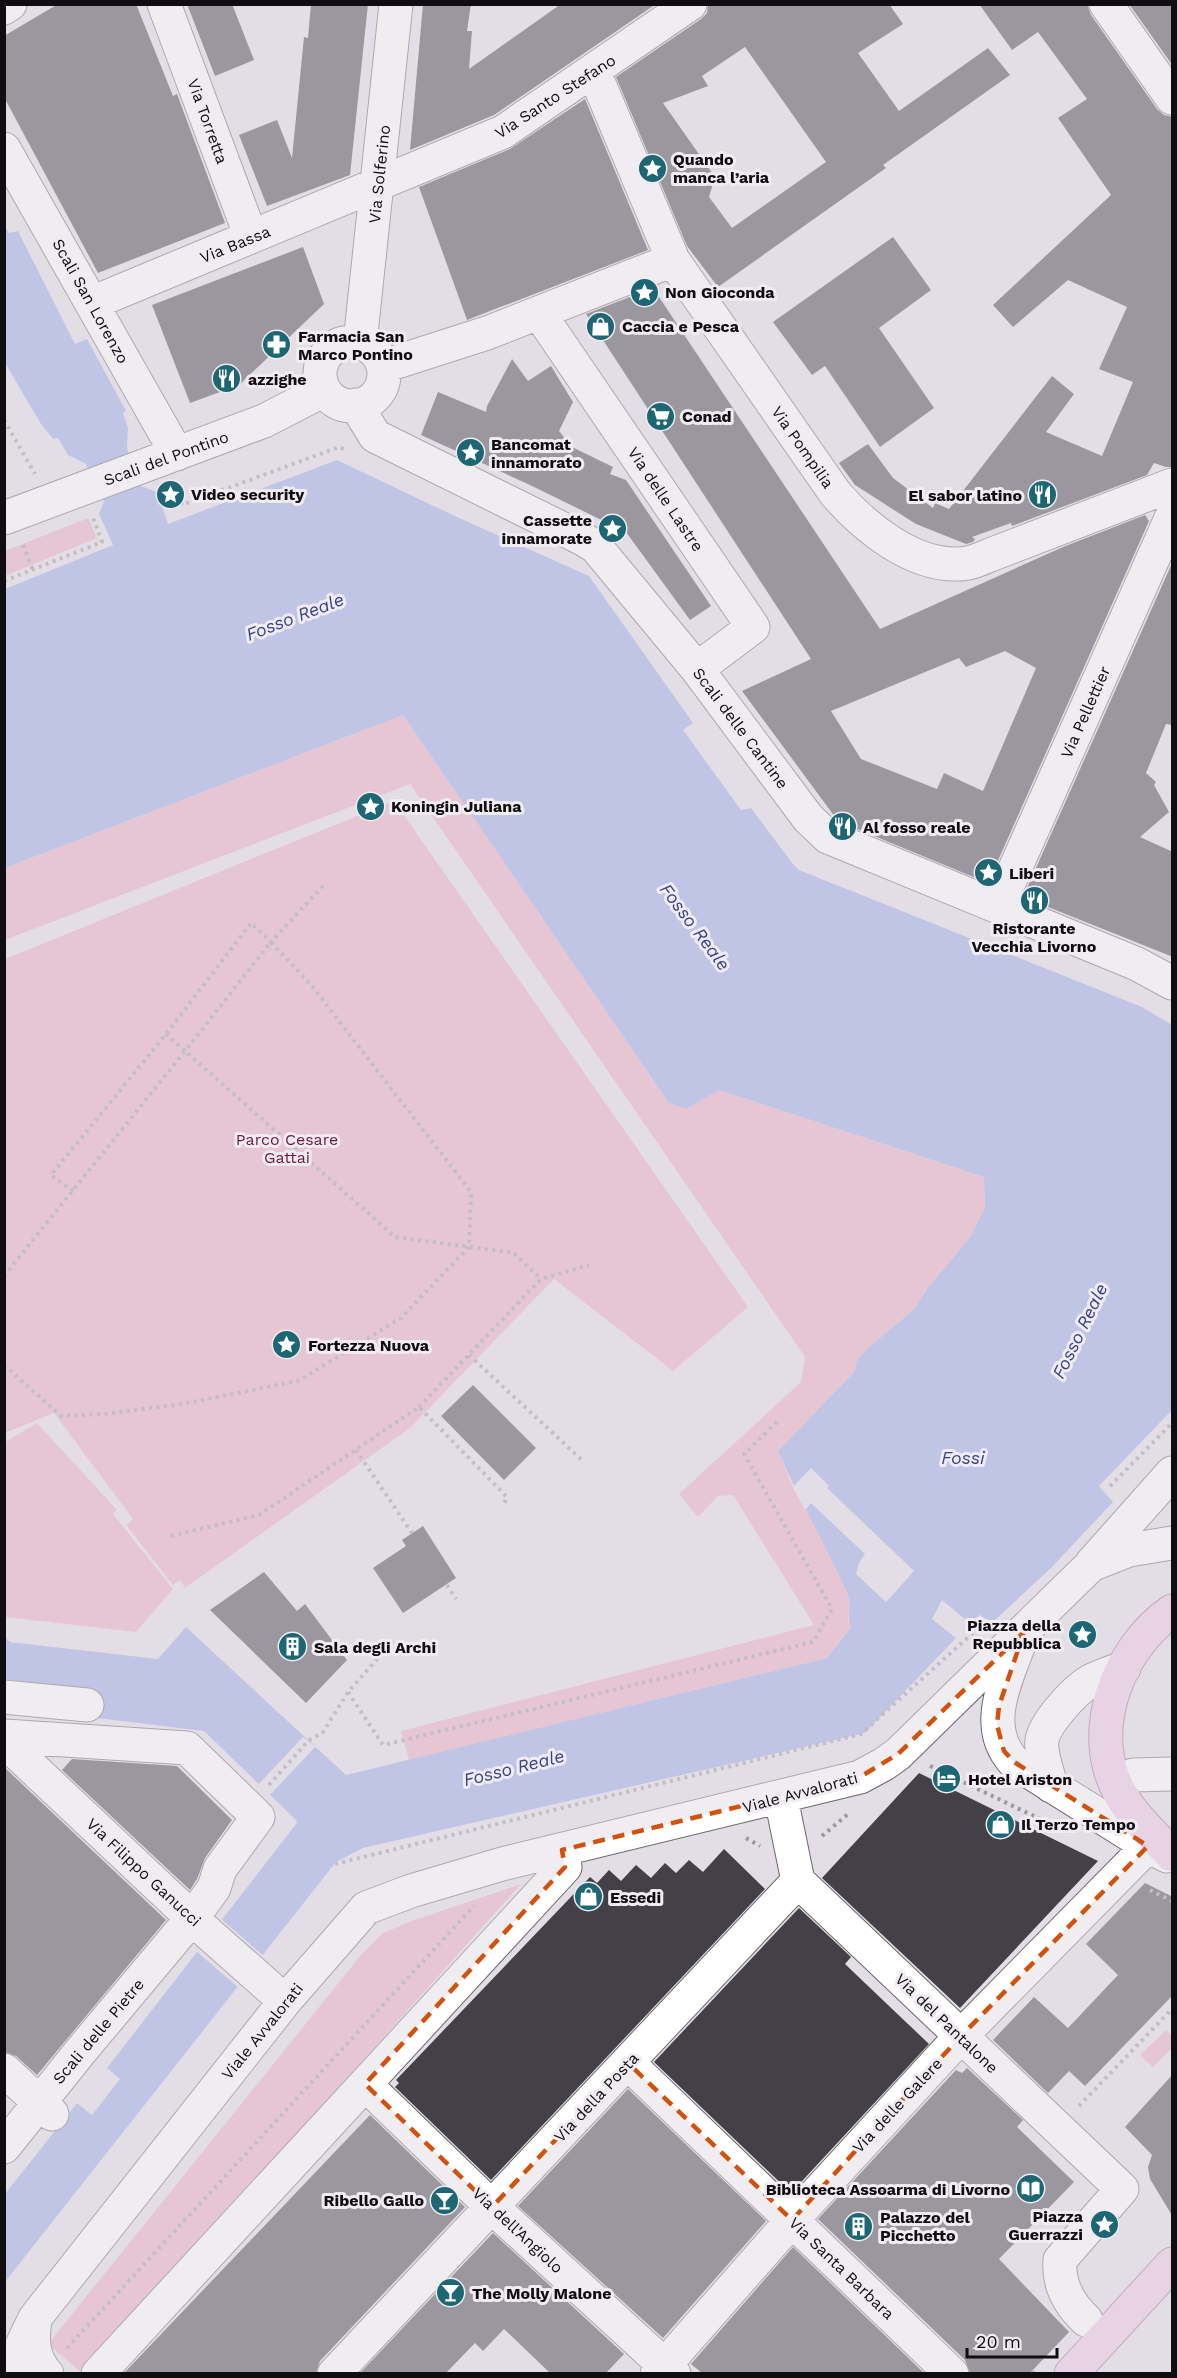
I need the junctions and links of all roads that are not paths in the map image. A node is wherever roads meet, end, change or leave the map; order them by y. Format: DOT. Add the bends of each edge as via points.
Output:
graph roads {
  1 [pos="10,4"];
  2 [pos="164,4"];
  3 [pos="396,4"];
  4 [pos="690,4"];
  5 [pos="1106,4"];
  6 [pos="4,8"];
  7 [pos="594,72"];
  8 [pos="1167,77"];
  9 [pos="4,149"];
  10 [pos="378,186"];
  11 [pos="251,237"];
  12 [pos="673,260"];
  13 [pos="92,303"];
  14 [pos="540,313"];
  15 [pos="360,343"];
  16 [pos="384,366"];
  17 [pos="324,390"];
  18 [pos="356,405"];
  19 [pos="177,454"];
  20 [pos="1173,484"];
  21 [pos="1173,516"];
  22 [pos="12,527"];
  23 [pos="697,669"];
  24 [pos="998,907"];
  25 [pos="1173,983"];
  26 [pos="1173,1473"];
  27 [pos="1173,1543"];
  28 [pos="1091,1565"];
  29 [pos="1173,1611"];
  30 [pos="1024,1632"];
  31 [pos="1124,1668"];
  32 [pos="4,1696"];
  33 [pos="87,1705"];
  34 [pos="4,1736"];
  35 [pos="4,1742"];
  36 [pos="1173,1774"];
  37 [pos="1133,1775"];
  38 [pos="1051,1786"];
  39 [pos="781,1798"];
  40 [pos="278,1826"];
  41 [pos="562,1850"];
  42 [pos="1164,1853"];
  43 [pos="798,1881"];
  44 [pos="214,1887"];
  45 [pos="200,1925"];
  46 [pos="285,2001"];
  47 [pos="961,2036"];
  48 [pos="92,2062"];
  49 [pos="628,2063"];
  50 [pos="4,2070"];
  51 [pos="365,2084"];
  52 [pos="45,2108"];
  53 [pos="11,2152"];
  54 [pos="492,2206"];
  55 [pos="792,2220"];
  56 [pos="1173,2264"];
  57 [pos="35,2318"];
  58 [pos="1086,2320"];
  59 [pos="54,2364"];
  60 [pos="12,2366"];
  61 [pos="665,2371"];
  62 [pos="98,2373"];
  63 [pos="334,2373"];
  64 [pos="952,2373"];
  65 [pos="1071,2373"];
  1 -- 6 [label="street"];
  2 -- 11 [label="street, Via Torretta"];
  3 -- 10 [label="street, Via Solferino"];
  4 -- 7 [label="street, Via Santo Stefano"];
  5 -- 8 [label="street"];
  7 -- 10 [label="street, Via Santo Stefano" via="503,132"];
  7 -- 12 [label="street, Via Pompilia"];
  9 -- 13 [label="street, Scali San Lorenzo"];
  10 -- 11 [label="street, Via Bassa"];
  10 -- 15 [label="street, Via Solferino"];
  11 -- 13 [label="street, Via Bassa"];
  12 -- 14 [label="street"];
  12 -- 20 [label="street, Via Pompilia" via="835,493 875,532 915,554 949,564 975,561"];
  13 -- 19 [label="street, Scali San Lorenzo"];
  14 -- 16 [label="street"];
  14 -- 23 [label="street, Via delle Lastre" via="753,627"];
  15 -- 16 [label="street" via="374,351"];
  15 -- 17 [label="street" via="338,345 325,355 319,370"];
  16 -- 18 [label="street" via="378,392"];
  17 -- 18 [label="street" via="338,403"];
  17 -- 19 [label="street, Scali del Pontino" via="264,421"];
  18 -- 23 [label="street, Scali delle Cantine" via="375,436 596,547"];
  19 -- 22 [label="street, Scali del Pontino" via="50,500"];
  21 -- 24 [label="street, Via Pellettier"];
  23 -- 24 [label="street, Scali delle Cantine" via="808,818 828,837"];
  24 -- 25 [label="street, Scali delle Cantine" via="1137,964"];
  26 -- 28 [label="street"];
  27 -- 28 [label="street" via="1129,1550"];
  28 -- 30 [label="street"];
  29 -- 31 [label="main road" via="1142,1638"];
  30 -- 38 [label="street" via="999,1706 997,1725 1004,1751"];
  30 -- 39 [label="street, Viale Avvalorati" via="884,1764 844,1783"];
  31 -- 38 [label="street" via="1087,1683 1046,1727 1042,1751"];
  31 -- 42 [label="main road" via="1108,1712 1108,1761 1128,1805"];
  32 -- 33 [label="street"];
  34 -- 44 [label="street" via="187,1748 258,1817 220,1869"];
  35 -- 45 [label="street, Via Filippo Ganucci"];
  36 -- 37 [label="street"];
  38 -- 42 [label="street"];
  39 -- 41 [label="street, Viale Avvalorati"];
  39 -- 43 [label="street"];
  40 -- 44 [label="street" via="239,1873"];
  41 -- 46 [label="street, Viale Avvalorati" via="502,1864 374,1904 357,1918"];
  41 -- 51 [label="street" via="565,1867"];
  42 -- 47 [label="street, Via delle Galere"];
  43 -- 47 [label="street, Via del Pantalone"];
  43 -- 49 [label="street, Via della Posta"];
  44 -- 45 [label="street, Scali delle Pietre"];
  45 -- 46 [label="street, Via Filippo Ganucci"];
  45 -- 52 [label="street, Scali delle Pietre"];
  46 -- 57 [label="street, Viale Avvalorati"];
  47 -- 55 [label="street, Via delle Galere"];
  47 -- 58 [label="street, Via del Pantalone" via="1122,2189 1060,2260 1066,2295"];
  48 -- 52 [label="street"];
  49 -- 54 [label="street, Via della Posta"];
  49 -- 55 [label="street, Via Santa Barbara"];
  50 -- 52 [label="street"];
  51 -- 54 [label="street, Via dell'Angiolo"];
  51 -- 62 [label="street"];
  52 -- 53 [label="street, Scali delle Pietre"];
  54 -- 61 [label="street, Via dell'Angiolo"];
  54 -- 63 [label="street, Via della Posta"];
  55 -- 61 [label="street, Via delle Galere"];
  55 -- 64 [label="street, Via Santa Barbara"];
  56 -- 65 [label="main road"];
  57 -- 59 [label="street" via="34,2352 39,2364"];
  57 -- 60 [label="street, Viale Avvalorati"];
}
